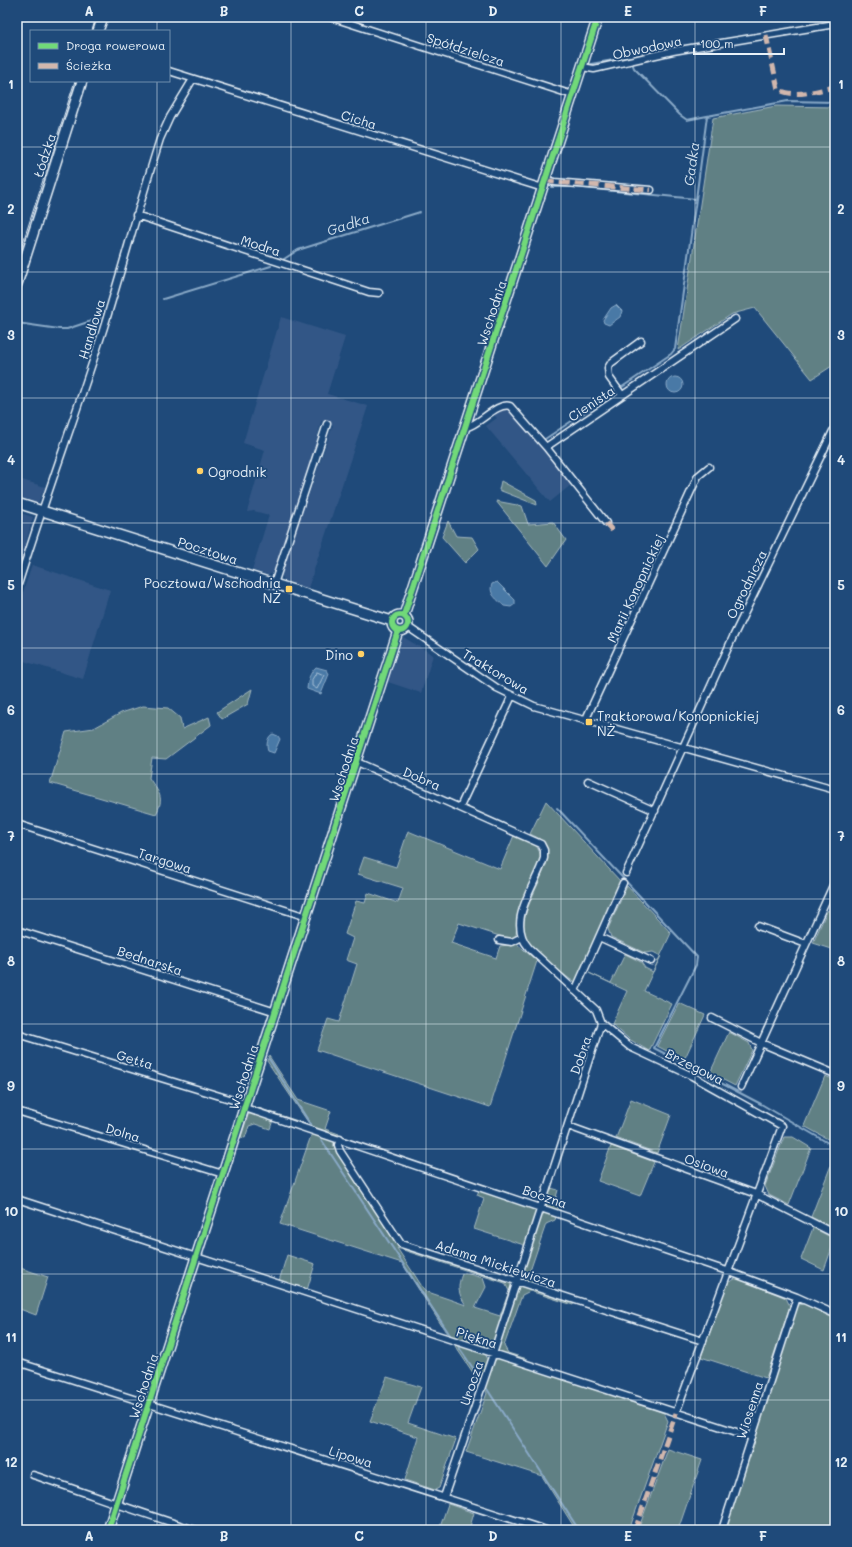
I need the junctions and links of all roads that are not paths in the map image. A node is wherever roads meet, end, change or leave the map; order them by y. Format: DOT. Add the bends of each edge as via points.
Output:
graph roads {
  1 [pos="102,17"];
  2 [pos="330,17"];
  3 [pos="598,17"];
  4 [pos="835,24"];
  5 [pos="98,30"];
  6 [pos="582,67"];
  7 [pos="170,71"];
  8 [pos="193,79"];
  9 [pos="82,82"];
  10 [pos="573,95"];
  11 [pos="544,184"];
  12 [pos="651,190"];
  13 [pos="136,216"];
  14 [pos="17,284"];
  15 [pos="379,293"];
  16 [pos="735,319"];
  17 [pos="642,341"];
  18 [pos="622,395"];
  19 [pos="327,424"];
  20 [pos="467,427"];
  21 [pos="833,431"];
  22 [pos="546,447"];
  23 [pos="709,467"];
  24 [pos="17,503"];
  25 [pos="42,510"];
  26 [pos="606,522"];
  27 [pos="274,584"];
  28 [pos="17,588"];
  29 [pos="404,615"];
  30 [pos="392,621"];
  31 [pos="408,627"];
  32 [pos="398,631"];
  33 [pos="512,696"];
  34 [pos="585,721"];
  35 [pos="682,748"];
  36 [pos="357,762"];
  37 [pos="588,781"];
  38 [pos="835,790"];
  39 [pos="460,807"];
  40 [pos="655,811"];
  41 [pos="17,824"];
  42 [pos="626,873"];
  43 [pos="835,881"];
  44 [pos="622,884"];
  45 [pos="828,896"];
  46 [pos="835,898"];
  47 [pos="307,917"];
  48 [pos="758,926"];
  49 [pos="17,930"];
  50 [pos="522,937"];
  51 [pos="599,937"];
  52 [pos="499,940"];
  53 [pos="806,944"];
  54 [pos="651,961"];
  55 [pos="575,991"];
  56 [pos="276,1012"];
  57 [pos="712,1018"];
  58 [pos="601,1023"];
  59 [pos="17,1034"];
  60 [pos="761,1043"];
  61 [pos="835,1074"];
  62 [pos="741,1087"];
  63 [pos="245,1106"];
  64 [pos="17,1111"];
  65 [pos="568,1126"];
  66 [pos="340,1139"];
  67 [pos="223,1174"];
  68 [pos="756,1194"];
  69 [pos="17,1199"];
  70 [pos="542,1207"];
  71 [pos="835,1234"];
  72 [pos="197,1257"];
  73 [pos="728,1271"];
  74 [pos="516,1282"];
  75 [pos="797,1297"];
  76 [pos="835,1314"];
  77 [pos="703,1341"];
  78 [pos="493,1354"];
  79 [pos="17,1362"];
  80 [pos="149,1404"];
  81 [pos="676,1413"];
  82 [pos="752,1437"];
  83 [pos="32,1475"];
  84 [pos="444,1497"];
  85 [pos="116,1504"];
  86 [pos="108,1530"];
  87 [pos="195,1530"];
  88 [pos="546,1530"];
  89 [pos="722,1530"];
  1 -- 5 [label="street"];
  2 -- 10 [label="street, Spółdzielcza"];
  3 -- 6 [label="street, Wschodnia"];
  4 -- 6 [label="street, Obwodowa" via="673,52 594,69"];
  6 -- 10 [label="street, Wschodnia"];
  7 -- 8 [label="street, Cicha"];
  8 -- 11 [label="street, Cicha"];
  8 -- 13 [label="street, Handlowa" via="164,129"];
  9 -- 14 [label="street, Łódzka"];
  10 -- 11 [label="street, Wschodnia"];
  11 -- 12 [label="street, Cicha" via="554,182"];
  11 -- 20 [label="street, Wschodnia"];
  13 -- 15 [label="street, Modra" via="369,292"];
  13 -- 25 [label="street, Handlowa" via="104,326"];
  16 -- 18 [label="street, Cienista"];
  17 -- 18 [label="street" via="608,368 609,377"];
  18 -- 22 [label="street, Cienista"];
  19 -- 27 [label="street"];
  20 -- 22 [label="street" via="500,406 507,405"];
  20 -- 29 [label="street, Wschodnia"];
  21 -- 35 [label="street, Ogrodnicza"];
  22 -- 26 [label="street"];
  23 -- 34 [label="street, Marii Konopnickiej" via="698,476"];
  24 -- 25 [label="street, Pocztowa"];
  25 -- 27 [label="street, Pocztowa"];
  25 -- 28 [label="street, Handlowa"];
  27 -- 30 [label="street, Pocztowa"];
  29 -- 30 [label="street" via="396,616"];
  29 -- 31 [label="street" via="408,620"];
  30 -- 32 [label="street" via="393,627"];
  31 -- 32 [label="street" via="404,631"];
  31 -- 33 [label="street, Traktorowa"];
  32 -- 36 [label="street, Wschodnia"];
  33 -- 34 [label="street, Traktorowa" via="540,708"];
  33 -- 39 [label="street"];
  34 -- 35 [label="street, Traktorowa"];
  35 -- 38 [label="street, Traktorowa"];
  35 -- 40 [label="street, Ogrodnicza"];
  36 -- 39 [label="street, Dobra"];
  36 -- 47 [label="street, Wschodnia"];
  37 -- 40 [label="street"];
  39 -- 50 [label="street, Dobra" via="538,841 543,847 541,866 520,917 519,929"];
  40 -- 42 [label="street, Ogrodnicza"];
  41 -- 47 [label="street, Targowa"];
  43 -- 45 [label="street"];
  44 -- 51 [label="street"];
  45 -- 46 [label="street"];
  45 -- 53 [label="street"];
  47 -- 56 [label="street, Wschodnia"];
  48 -- 53 [label="street"];
  49 -- 56 [label="street, Bednarska"];
  50 -- 52 [label="street" via="512,942"];
  50 -- 55 [label="street, Dobra" via="529,948"];
  51 -- 54 [label="street"];
  51 -- 55 [label="street"];
  53 -- 60 [label="street"];
  55 -- 58 [label="street, Dobra" via="596,1010"];
  56 -- 63 [label="street, Wschodnia"];
  57 -- 60 [label="street"];
  58 -- 65 [label="street, Dobra"];
  58 -- 68 [label="street, Brzegowa" via="630,1047 692,1076 782,1126"];
  59 -- 63 [label="street, Getta"];
  60 -- 61 [label="street"];
  60 -- 62 [label="street"];
  63 -- 66 [label="street, Boczna"];
  63 -- 67 [label="street, Wschodnia"];
  64 -- 67 [label="street, Dolna"];
  65 -- 68 [label="street, Osiowa"];
  65 -- 70 [label="street, Dobra"];
  66 -- 70 [label="street, Boczna"];
  66 -- 74 [label="street, Adama Mickiewicza" via="340,1152 399,1243"];
  67 -- 72 [label="street, Wschodnia"];
  68 -- 71 [label="street, Osiowa"];
  68 -- 73 [label="street"];
  69 -- 72 [label="street, Piękna"];
  70 -- 73 [label="street, Boczna"];
  70 -- 74 [label="street, Urocza"];
  72 -- 78 [label="street, Piękna"];
  72 -- 80 [label="street, Wschodnia"];
  73 -- 75 [label="street, Boczna"];
  73 -- 77 [label="street"];
  74 -- 77 [label="street, Adama Mickiewicza"];
  74 -- 78 [label="street, Urocza"];
  75 -- 76 [label="street, Boczna"];
  75 -- 82 [label="street, Wiosenna"];
  77 -- 81 [label="street"];
  78 -- 81 [label="street, Piękna"];
  78 -- 84 [label="street, Urocza"];
  79 -- 80 [label="street, Lipowa"];
  80 -- 84 [label="street, Lipowa"];
  80 -- 85 [label="street, Wschodnia"];
  81 -- 82 [label="street, Piękna"];
  82 -- 89 [label="street, Wiosenna"];
  83 -- 85 [label="street"];
  84 -- 88 [label="street, Lipowa"];
  85 -- 86 [label="street, Wschodnia"];
  85 -- 87 [label="street"];
}
